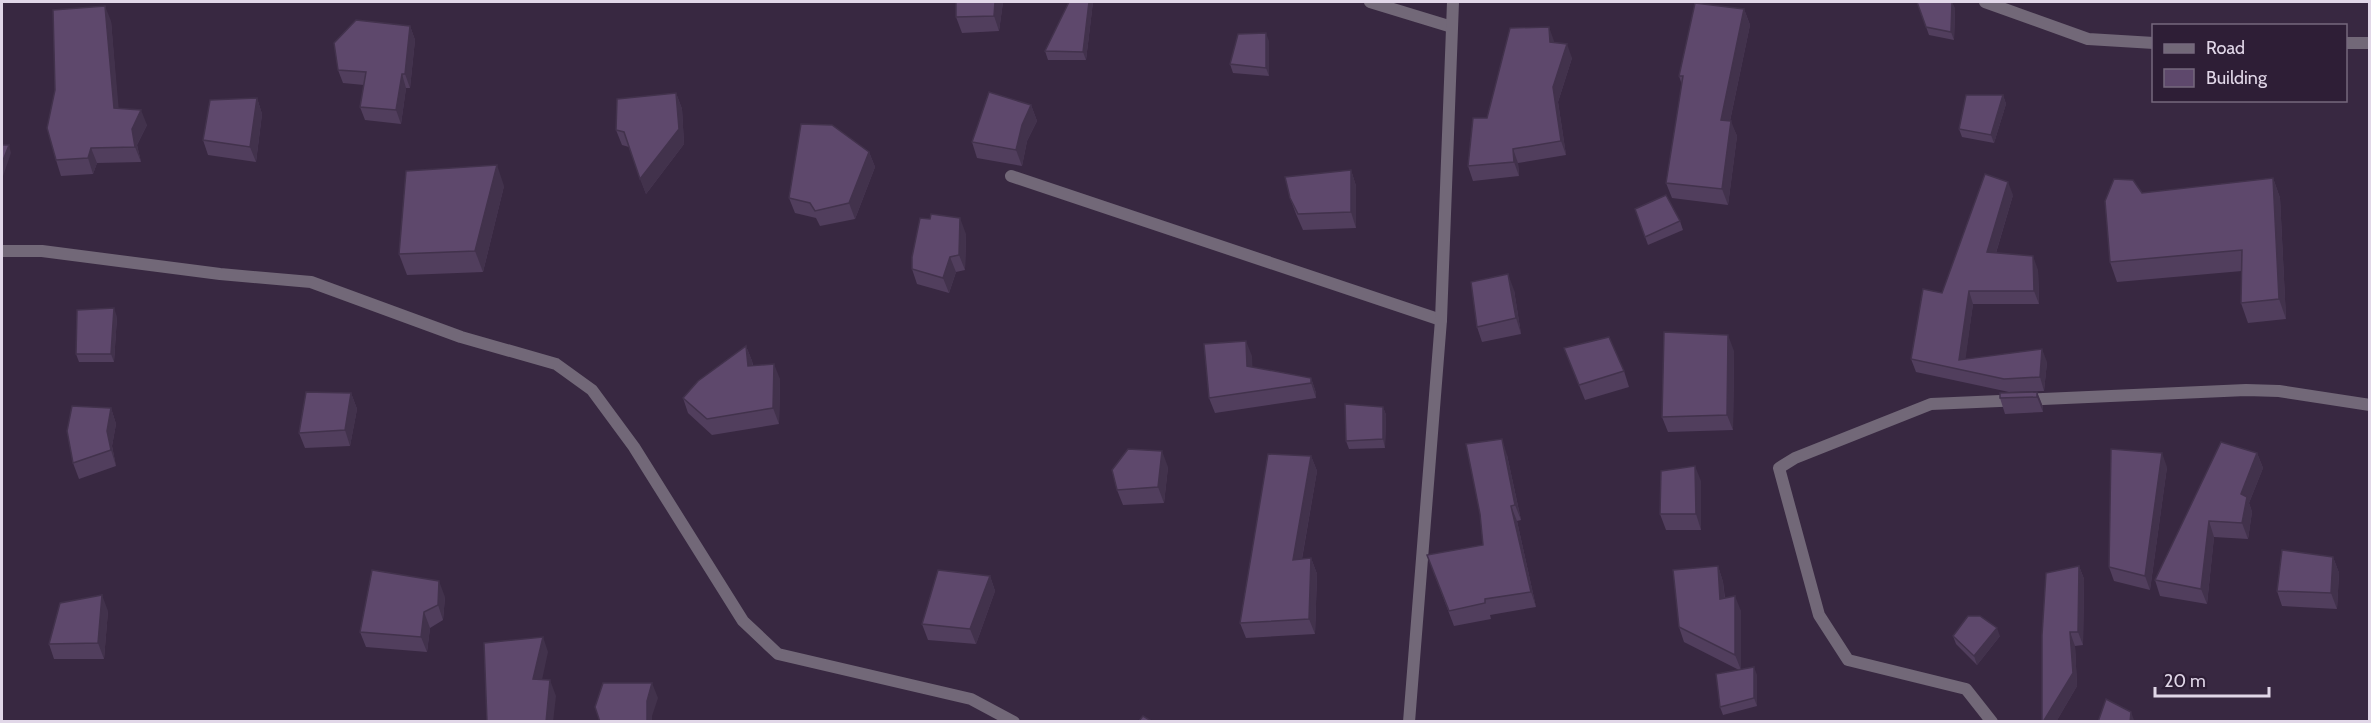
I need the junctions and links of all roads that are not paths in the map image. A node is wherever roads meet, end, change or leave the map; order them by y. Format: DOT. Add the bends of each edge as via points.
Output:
graph roads {
  1 [pos="1370,2"];
  2 [pos="1453,2"];
  3 [pos="1985,2"];
  4 [pos="1452,27"];
  5 [pos="2152,43"];
  6 [pos="2347,43"];
  7 [pos="2370,43"];
  8 [pos="1011,176"];
  9 [pos="2,251"];
  10 [pos="1441,320"];
  11 [pos="2370,405"];
  12 [pos="1014,722"];
  13 [pos="1409,722"];
  14 [pos="1992,722"];
  1 -- 4 [label="street"];
  2 -- 4 [label="street"];
  3 -- 5 [label="street" via="2088,39"];
  4 -- 10 [label="street"];
  6 -- 7 [label="street"];
  8 -- 10 [label="street"];
  9 -- 12 [label="street" via="42,251 311,282 461,337 556,364 592,390 634,447 743,621 778,654 971,699"];
  10 -- 13 [label="street"];
  11 -- 14 [label="street" via="2246,390 1931,404 1795,458 1779,468 1819,615 1848,660 1966,689"];
}
